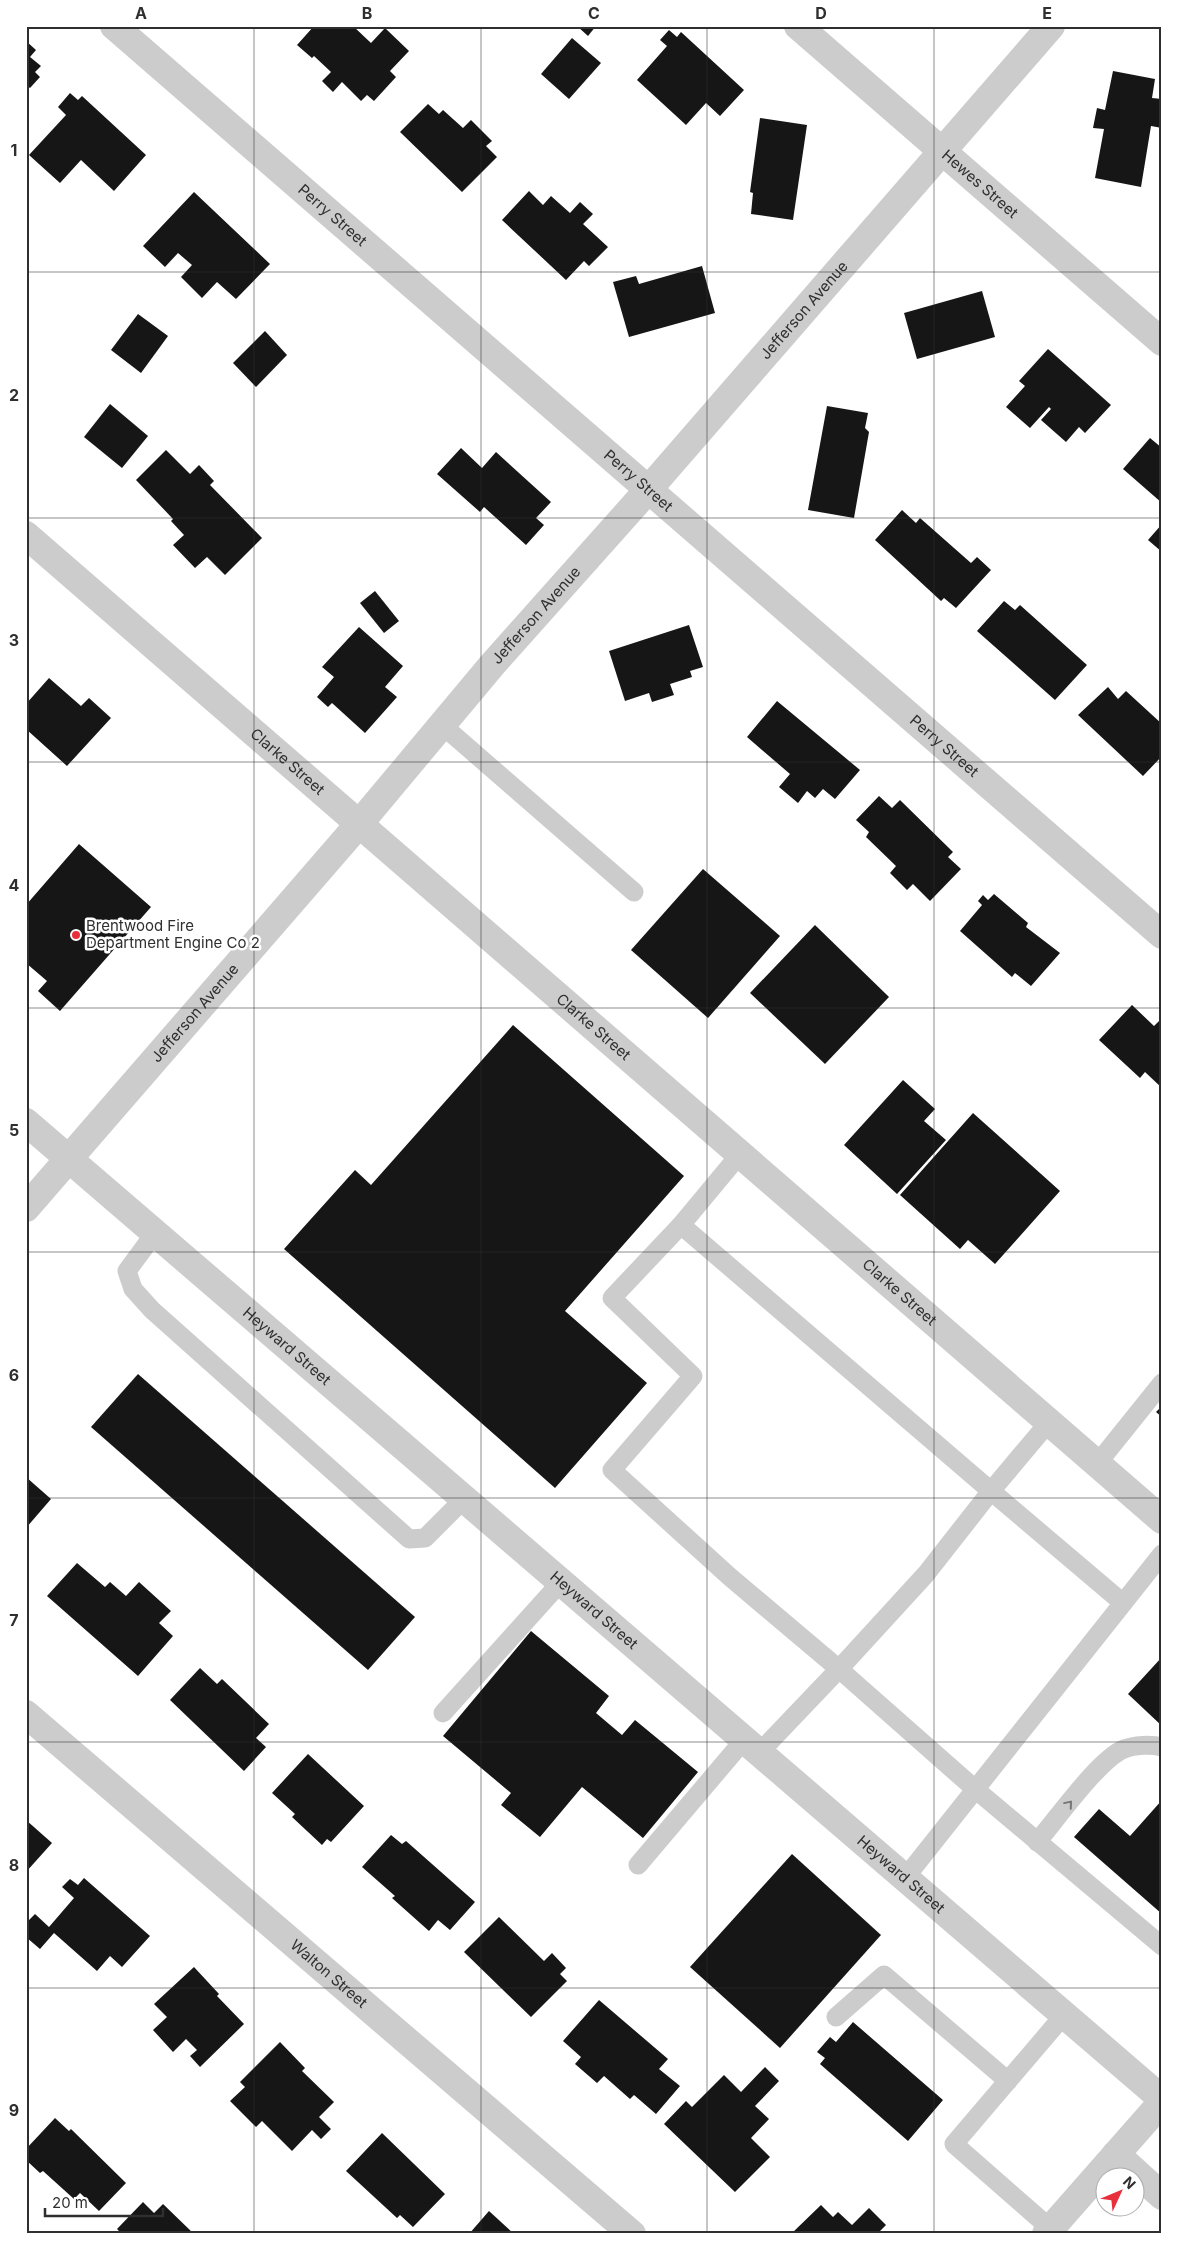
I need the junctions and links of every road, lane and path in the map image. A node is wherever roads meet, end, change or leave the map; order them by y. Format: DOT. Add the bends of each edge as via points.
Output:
graph roads {
  1 [pos="114,26"];
  2 [pos="798,26"];
  3 [pos="1051,26"];
  4 [pos="942,151"];
  5 [pos="1162,342"];
  6 [pos="648,490"];
  7 [pos="26,535"];
  8 [pos="442,725"];
  9 [pos="359,824"];
  10 [pos="634,892"];
  11 [pos="1162,935"];
  12 [pos="26,1122"];
  13 [pos="740,1154"];
  14 [pos="68,1158"];
  15 [pos="26,1208"];
  16 [pos="681,1225"];
  17 [pos="155,1233"];
  18 [pos="1162,1383"];
  19 [pos="1049,1422"];
  20 [pos="1097,1464"];
  21 [pos="991,1492"];
  22 [pos="464,1499"];
  23 [pos="1162,1520"];
  24 [pos="1162,1554"];
  25 [pos="561,1582"];
  26 [pos="1123,1603"];
  27 [pos="839,1669"];
  28 [pos="443,1713"];
  29 [pos="26,1714"];
  30 [pos="751,1746"];
  31 [pos="1162,1747"];
  32 [pos="975,1789"];
  33 [pos="1037,1842"];
  34 [pos="638,1864"];
  35 [pos="905,1878"];
  36 [pos="1162,1946"];
  37 [pos="1064,2015"];
  38 [pos="836,2017"];
  39 [pos="1008,2081"];
  40 [pos="1162,2101"];
  41 [pos="1116,2154"];
  42 [pos="1162,2196"];
  43 [pos="1048,2231"];
  44 [pos="632,2234"];
  1 -- 6 [label="street, Perry Street"];
  2 -- 4 [label="street, Hewes Street"];
  3 -- 4 [label="street, Jefferson Avenue"];
  4 -- 5 [label="street, Hewes Street"];
  4 -- 6 [label="street, Jefferson Avenue"];
  6 -- 8 [label="street, Jefferson Avenue"];
  6 -- 11 [label="street, Perry Street"];
  7 -- 9 [label="street, Clarke Street"];
  8 -- 9 [label="street, Jefferson Avenue"];
  8 -- 10 [label="lane"];
  9 -- 13 [label="street, Clarke Street"];
  9 -- 14 [label="street, Jefferson Avenue"];
  12 -- 14 [label="street, Heyward Street"];
  13 -- 16 [label="lane"];
  13 -- 19 [label="street, Clarke Street"];
  14 -- 15 [label="street, Jefferson Avenue"];
  14 -- 17 [label="street, Heyward Street"];
  16 -- 21 [label="lane"];
  16 -- 27 [label="lane" via="612,1298 693,1376 612,1470 730,1578"];
  17 -- 22 [label="street, Heyward Street"];
  17 -- 22 [label="lane" via="127,1271 133,1289 152,1310 410,1539 425,1538"];
  18 -- 20 [label="lane"];
  19 -- 20 [label="street, Clarke Street"];
  19 -- 21 [label="lane"];
  20 -- 23 [label="street, Clarke Street"];
  21 -- 26 [label="lane"];
  21 -- 27 [label="lane" via="926,1574"];
  22 -- 25 [label="street, Heyward Street"];
  24 -- 26 [label="lane"];
  25 -- 28 [label="lane"];
  25 -- 30 [label="street, Heyward Street"];
  26 -- 32 [label="lane"];
  27 -- 30 [label="lane"];
  27 -- 32 [label="lane"];
  29 -- 44 [label="street, Walton Street"];
  30 -- 34 [label="lane"];
  30 -- 35 [label="street, Heyward Street"];
  33 -- 31 [label="lane, one-way" via="1105,1761 1124,1749 1148,1745"];
  32 -- 33 [label="lane"];
  32 -- 35 [label="lane"];
  33 -- 36 [label="lane"];
  35 -- 37 [label="street, Heyward Street"];
  37 -- 39 [label="lane"];
  37 -- 40 [label="street, Heyward Street"];
  38 -- 39 [label="lane" via="884,1975"];
  39 -- 43 [label="lane" via="954,2144"];
  40 -- 41 [label="street"];
  41 -- 42 [label="street"];
  41 -- 43 [label="street"];
}
